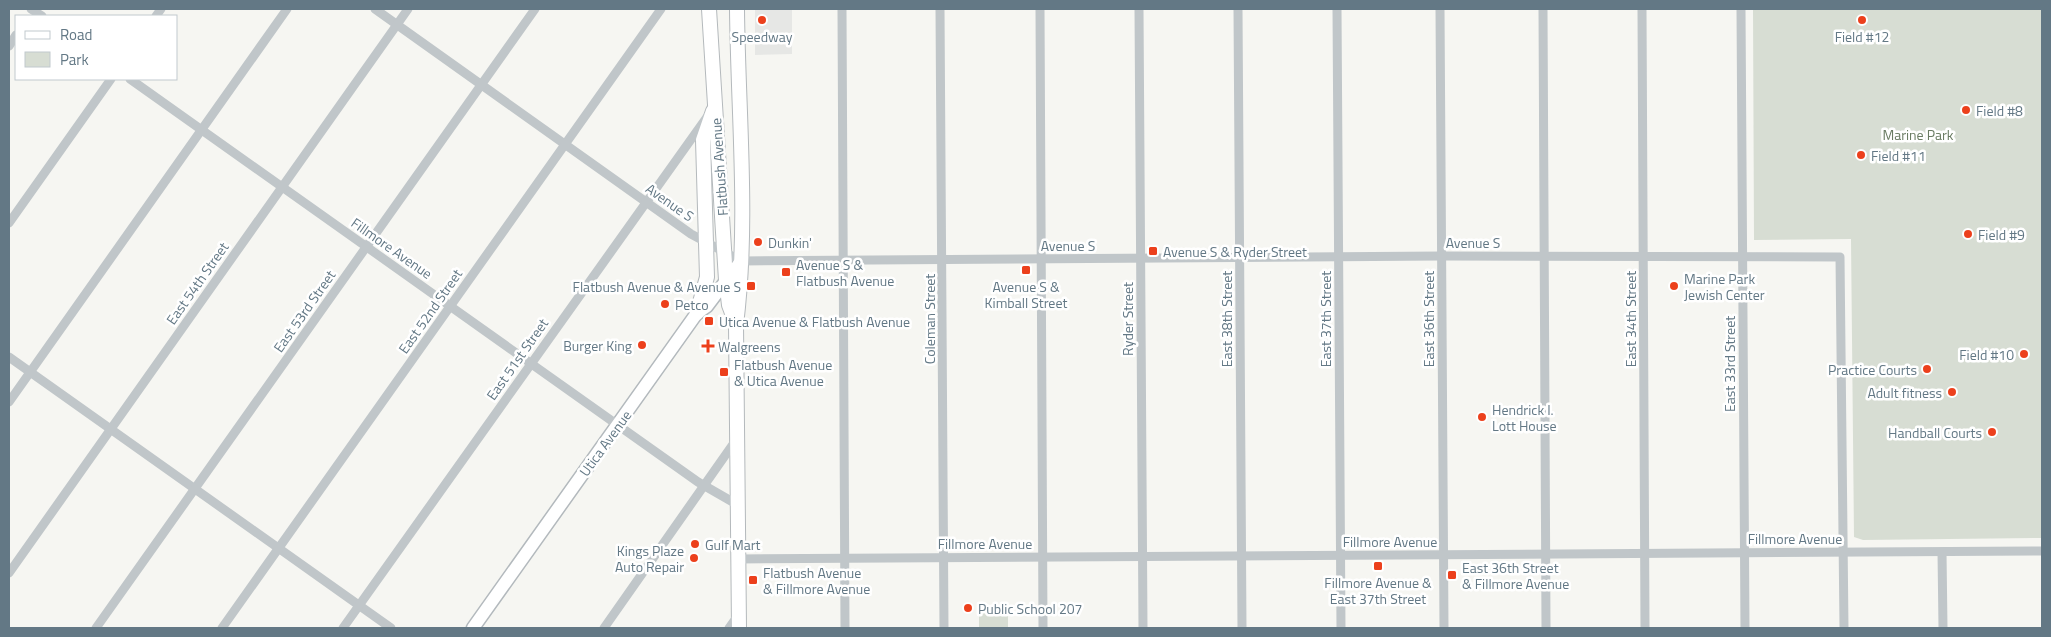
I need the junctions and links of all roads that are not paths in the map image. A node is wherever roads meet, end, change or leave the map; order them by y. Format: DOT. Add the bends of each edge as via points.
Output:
graph roads {
  1 [pos="288,9"];
  2 [pos="375,9"];
  3 [pos="408,9"];
  4 [pos="535,9"];
  5 [pos="661,9"];
  6 [pos="709,9"];
  7 [pos="737,9"];
  8 [pos="842,9"];
  9 [pos="940,9"];
  10 [pos="1040,9"];
  11 [pos="1139,9"];
  12 [pos="1238,9"];
  13 [pos="1337,9"];
  14 [pos="1440,9"];
  15 [pos="1543,9"];
  16 [pos="1642,9"];
  17 [pos="1741,9"];
  18 [pos="397,25"];
  19 [pos="110,80"];
  20 [pos="131,80"];
  21 [pos="481,85"];
  22 [pos="715,106"];
  23 [pos="202,130"];
  24 [pos="565,144"];
  25 [pos="283,187"];
  26 [pos="645,202"];
  27 [pos="9,224"];
  28 [pos="707,243"];
  29 [pos="366,246"];
  30 [pos="724,252"];
  31 [pos="1442,256"];
  32 [pos="1544,256"];
  33 [pos="1338,257"];
  34 [pos="1644,257"];
  35 [pos="1742,257"];
  36 [pos="1239,258"];
  37 [pos="1041,259"];
  38 [pos="1140,259"];
  39 [pos="843,260"];
  40 [pos="942,260"];
  41 [pos="741,261"];
  42 [pos="726,280"];
  43 [pos="450,306"];
  44 [pos="697,313"];
  45 [pos="736,324"];
  46 [pos="9,357"];
  47 [pos="531,363"];
  48 [pos="30,372"];
  49 [pos="9,402"];
  50 [pos="618,425"];
  51 [pos="110,429"];
  52 [pos="737,439"];
  53 [pos="704,486"];
  54 [pos="194,489"];
  55 [pos="738,505"];
  56 [pos="278,549"];
  57 [pos="2042,551"];
  58 [pos="1744,552"];
  59 [pos="1843,552"];
  60 [pos="1942,552"];
  61 [pos="1444,554"];
  62 [pos="1546,554"];
  63 [pos="1645,554"];
  64 [pos="1340,555"];
  65 [pos="1043,556"];
  66 [pos="1142,556"];
  67 [pos="1241,556"];
  68 [pos="944,557"];
  69 [pos="845,558"];
  70 [pos="738,559"];
  71 [pos="9,573"];
  72 [pos="359,606"];
  73 [pos="739,621"];
  74 [pos="96,628"];
  75 [pos="222,628"];
  76 [pos="343,628"];
  77 [pos="390,628"];
  78 [pos="473,628"];
  79 [pos="604,628"];
  80 [pos="729,628"];
  81 [pos="845,628"];
  82 [pos="944,628"];
  83 [pos="1043,628"];
  84 [pos="1143,628"];
  85 [pos="1242,628"];
  86 [pos="1341,628"];
  87 [pos="1444,628"];
  88 [pos="1546,628"];
  89 [pos="1645,628"];
  90 [pos="1745,628"];
  91 [pos="1844,628"];
  92 [pos="1942,628"];
  1 -- 23 [label="street"];
  2 -- 18 [label="street, Avenue S"];
  3 -- 18 [label="street, East 54th Street"];
  4 -- 21 [label="street, East 53rd Street"];
  5 -- 24 [label="street, East 52nd Street"];
  6 -- 22 [label="main road, Flatbush Avenue"];
  7 -- 41 [label="main road, Flatbush Avenue"];
  8 -- 39 [label="street"];
  9 -- 40 [label="street, Coleman Street"];
  10 -- 37 [label="street"];
  11 -- 38 [label="street, Ryder Street"];
  12 -- 36 [label="street, East 38th Street"];
  13 -- 33 [label="street, East 37th Street"];
  14 -- 31 [label="street, East 36th Street"];
  15 -- 32 [label="street"];
  16 -- 34 [label="street, East 34th Street"];
  17 -- 35 [label="street, East 33rd Street"];
  18 -- 21 [label="street, Avenue S"];
  18 -- 25 [label="street, East 54th Street"];
  19 -- 27 [label="street"];
  20 -- 23 [label="street, Fillmore Avenue"];
  21 -- 24 [label="street, Avenue S"];
  21 -- 29 [label="street, East 53rd Street"];
  22 -- 26 [label="street, East 51st Street"];
  22 -- 28 [label="main road" via="703,140"];
  22 -- 30 [label="main road, Flatbush Avenue"];
  23 -- 25 [label="street, Fillmore Avenue"];
  23 -- 48 [label="street"];
  24 -- 26 [label="street, Avenue S"];
  24 -- 43 [label="street, East 52nd Street"];
  25 -- 29 [label="street, Fillmore Avenue"];
  25 -- 51 [label="street, East 54th Street"];
  26 -- 28 [label="street, Avenue S"];
  26 -- 47 [label="street, East 51st Street"];
  28 -- 30 [label="street, Avenue S"];
  28 -- 44 [label="main road" via="707,277"];
  29 -- 43 [label="street, Fillmore Avenue"];
  29 -- 54 [label="street, East 53rd Street"];
  30 -- 41 [label="street, Avenue S"];
  30 -- 42 [label="main road, Flatbush Avenue"];
  31 -- 32 [label="street, Avenue S"];
  31 -- 33 [label="street, Avenue S"];
  31 -- 61 [label="street, East 36th Street"];
  32 -- 34 [label="street, Avenue S"];
  32 -- 62 [label="street"];
  33 -- 36 [label="street, Avenue S"];
  33 -- 64 [label="street, East 37th Street"];
  34 -- 35 [label="street, Avenue S"];
  34 -- 63 [label="street, East 34th Street"];
  35 -- 58 [label="street, East 33rd Street"];
  35 -- 59 [label="street, Avenue S" via="1840,257"];
  36 -- 38 [label="street, Avenue S"];
  36 -- 67 [label="street, East 38th Street"];
  37 -- 38 [label="street, Avenue S"];
  37 -- 40 [label="street, Avenue S"];
  37 -- 65 [label="street"];
  38 -- 66 [label="street, Ryder Street"];
  39 -- 40 [label="street, Avenue S"];
  39 -- 41 [label="street, Avenue S"];
  39 -- 69 [label="street"];
  40 -- 68 [label="street, Coleman Street"];
  41 -- 42 [label="main road, Utica Avenue"];
  41 -- 45 [label="main road, Flatbush Avenue"];
  42 -- 44 [label="main road, Utica Avenue" via="707,306"];
  42 -- 45 [label="main road, Flatbush Avenue" via="729,305"];
  43 -- 47 [label="street, Fillmore Avenue"];
  43 -- 56 [label="street, East 52nd Street"];
  44 -- 50 [label="main road, Utica Avenue"];
  45 -- 52 [label="main road, Flatbush Avenue"];
  46 -- 48 [label="street"];
  47 -- 50 [label="street, Fillmore Avenue"];
  47 -- 72 [label="street, East 51st Street"];
  48 -- 49 [label="street"];
  48 -- 51 [label="street"];
  50 -- 53 [label="street, Fillmore Avenue"];
  50 -- 78 [label="main road, Utica Avenue"];
  51 -- 54 [label="street"];
  51 -- 71 [label="street, East 54th Street"];
  52 -- 53 [label="street"];
  52 -- 55 [label="main road, Flatbush Avenue"];
  53 -- 55 [label="street, Fillmore Avenue"];
  53 -- 79 [label="street"];
  54 -- 56 [label="street"];
  54 -- 74 [label="street, East 53rd Street"];
  55 -- 70 [label="main road, Flatbush Avenue"];
  56 -- 72 [label="street"];
  56 -- 75 [label="street, East 52nd Street"];
  57 -- 60 [label="street, Fillmore Avenue"];
  58 -- 59 [label="street, Fillmore Avenue"];
  58 -- 63 [label="street, Fillmore Avenue"];
  58 -- 90 [label="street, East 33rd Street"];
  59 -- 60 [label="street, Fillmore Avenue"];
  59 -- 91 [label="street"];
  60 -- 92 [label="street"];
  61 -- 62 [label="street, Fillmore Avenue"];
  61 -- 64 [label="street, Fillmore Avenue"];
  61 -- 87 [label="street, East 36th Street"];
  62 -- 63 [label="street, Fillmore Avenue"];
  62 -- 88 [label="street"];
  63 -- 89 [label="street, East 34th Street"];
  64 -- 67 [label="street, Fillmore Avenue"];
  64 -- 86 [label="street, East 37th Street"];
  65 -- 66 [label="street, Fillmore Avenue"];
  65 -- 68 [label="street, Fillmore Avenue"];
  65 -- 83 [label="street"];
  66 -- 67 [label="street, Fillmore Avenue"];
  66 -- 84 [label="street, Ryder Street"];
  67 -- 85 [label="street, East 38th Street"];
  68 -- 69 [label="street, Fillmore Avenue"];
  68 -- 82 [label="street, Coleman Street"];
  69 -- 70 [label="street, Fillmore Avenue"];
  69 -- 81 [label="street"];
  70 -- 73 [label="main road, Flatbush Avenue"];
  72 -- 76 [label="street, East 51st Street"];
  72 -- 77 [label="street"];
  73 -- 80 [label="street"];
}
